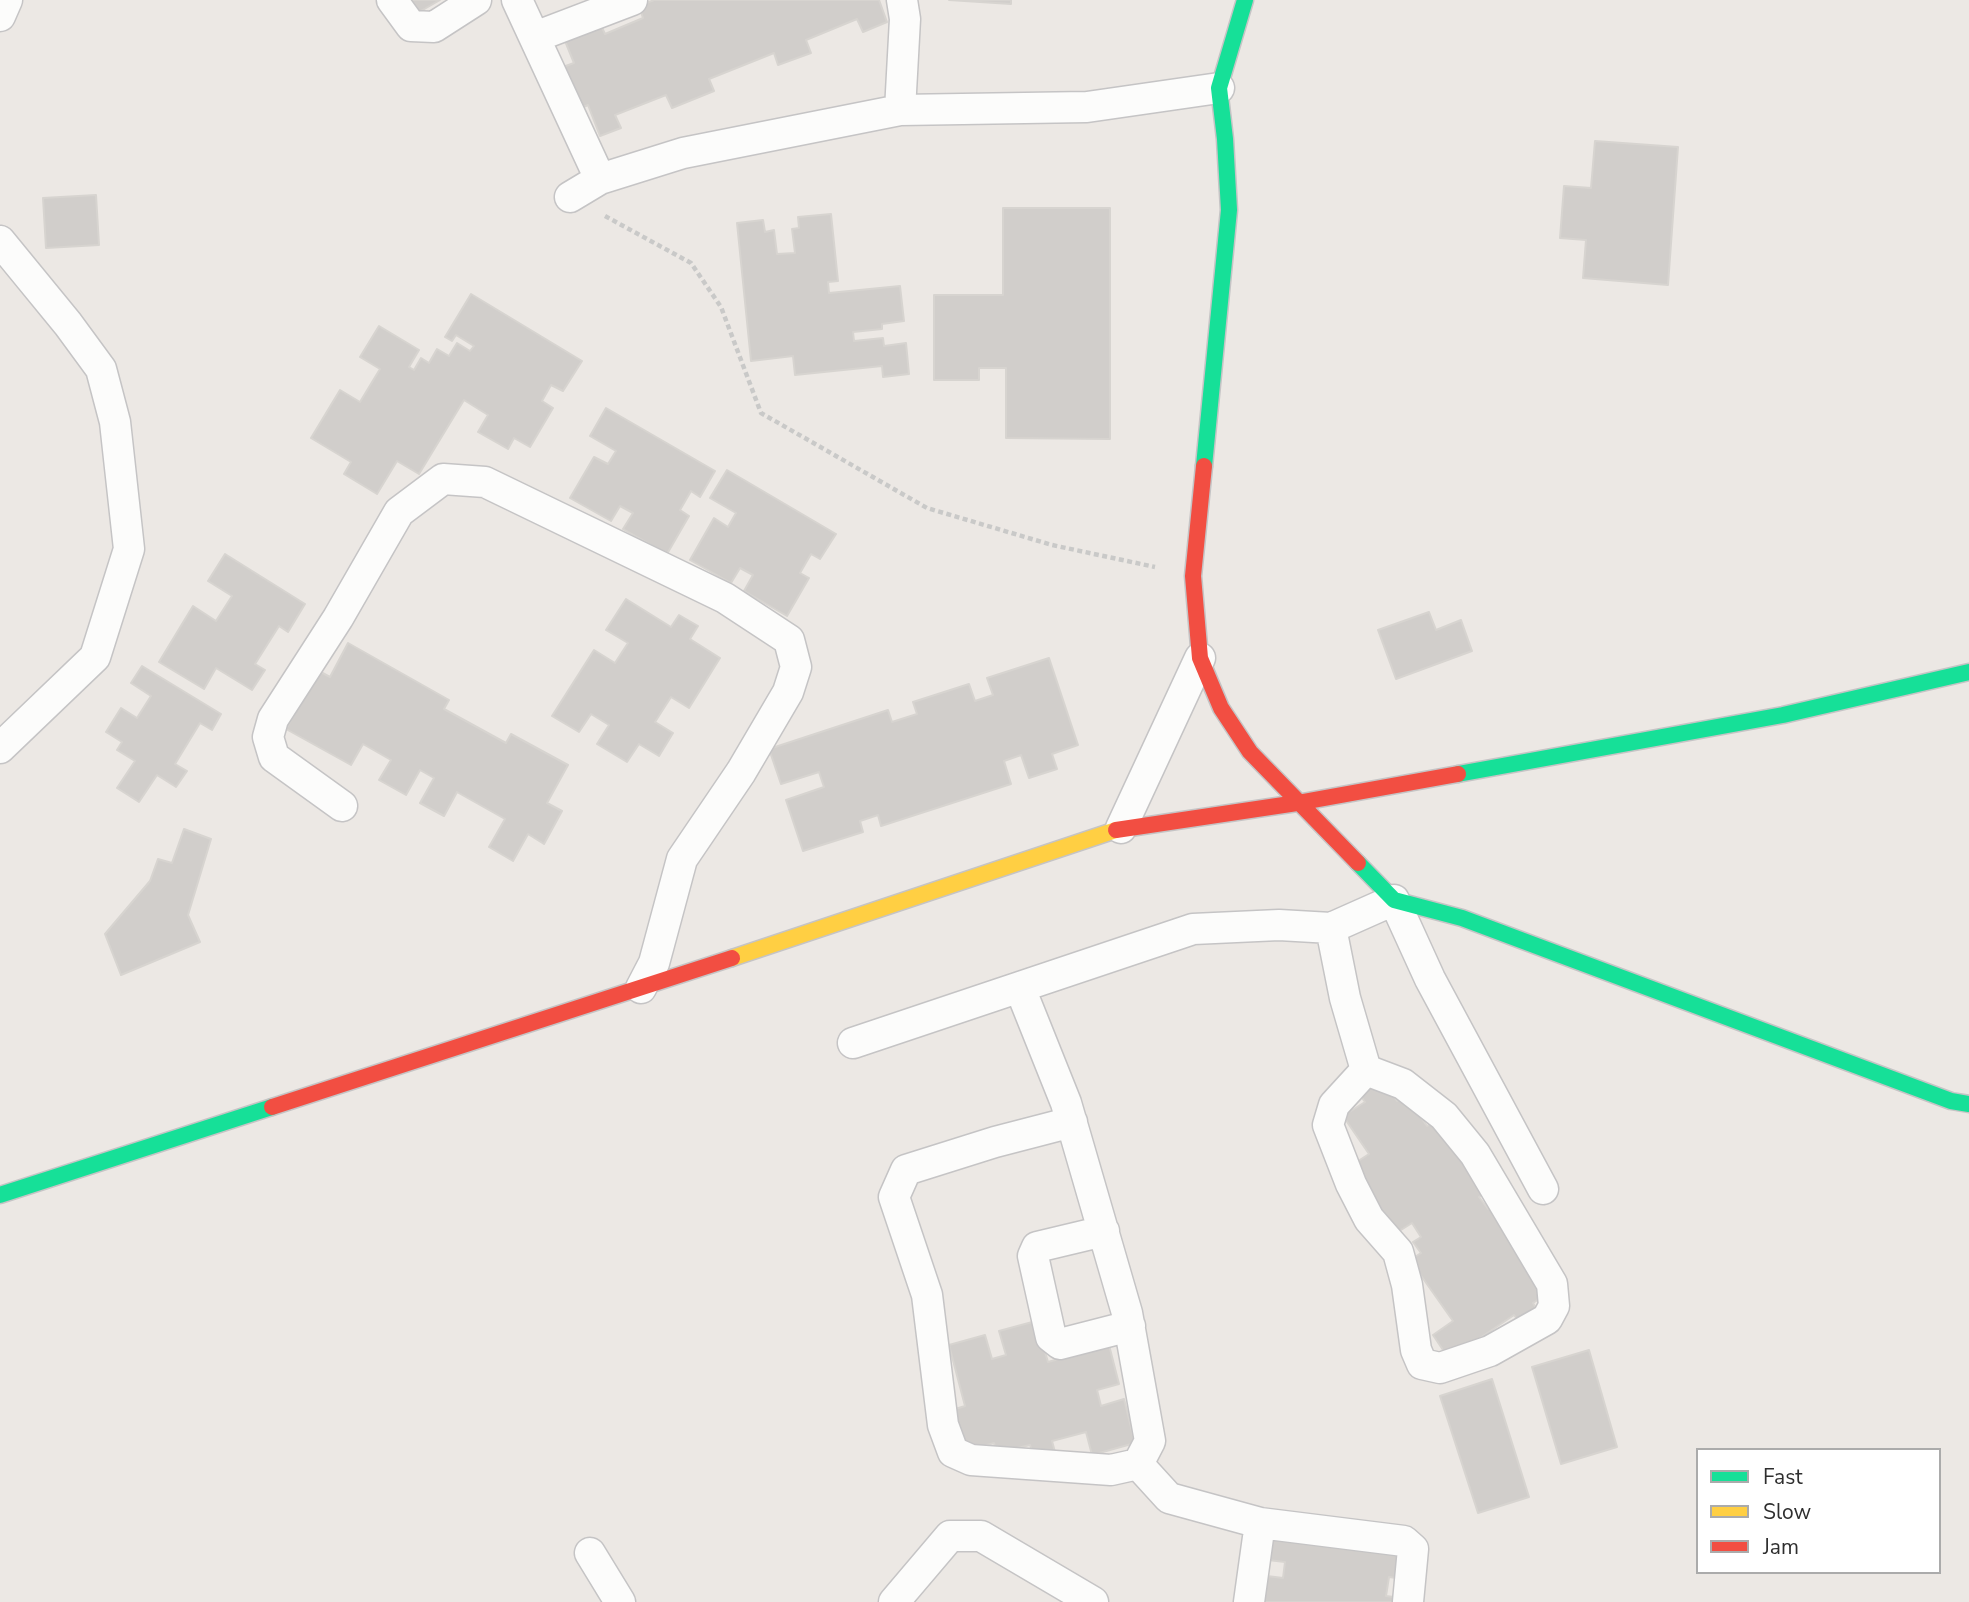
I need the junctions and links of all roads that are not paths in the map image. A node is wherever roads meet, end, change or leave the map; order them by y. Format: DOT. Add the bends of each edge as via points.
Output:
graph roads {
  1 [pos="7,0"];
  2 [pos="392,0"];
  3 [pos="476,0"];
  4 [pos="517,0"];
  5 [pos="632,0"];
  6 [pos="902,0"];
  7 [pos="1245,0"];
  8 [pos="0,16"];
  9 [pos="535,37"];
  10 [pos="1219,88"];
  11 [pos="900,110"];
  12 [pos="600,179"];
  13 [pos="570,197"];
  14 [pos="0,241"];
  15 [pos="1200,658"];
  16 [pos="1969,672"];
  17 [pos="0,748"];
  18 [pos="1297,803"];
  19 [pos="342,806"];
  20 [pos="1121,828"];
  21 [pos="1394,900"];
  22 [pos="1331,928"];
  23 [pos="641,988"];
  24 [pos="1020,988"];
  25 [pos="853,1044"];
  26 [pos="1366,1070"];
  27 [pos="1969,1104"];
  28 [pos="1072,1122"];
  29 [pos="1543,1189"];
  30 [pos="0,1195"];
  31 [pos="1104,1231"];
  32 [pos="1129,1326"];
  33 [pos="1138,1464"];
  34 [pos="1260,1523"];
  35 [pos="590,1553"];
  36 [pos="620,1602"];
  37 [pos="894,1602"];
  38 [pos="1093,1602"];
  39 [pos="1249,1602"];
  40 [pos="1408,1602"];
  1 -- 8 [label="street"];
  2 -- 3 [label="street" via="411,26 434,27"];
  4 -- 9 [label="street"];
  5 -- 9 [label="street"];
  6 -- 11 [label="street"];
  7 -- 10 [label="street"];
  9 -- 12 [label="street"];
  10 -- 11 [label="street" via="1087,107"];
  10 -- 15 [label="street" via="1229,210 1193,576"];
  11 -- 12 [label="street" via="683,153"];
  12 -- 13 [label="street"];
  14 -- 17 [label="street" via="101,369 115,422 129,549 95,657"];
  15 -- 18 [label="street" via="1221,708 1250,752"];
  15 -- 20 [label="street"];
  16 -- 18 [label="street" via="1783,715"];
  18 -- 20 [label="street"];
  18 -- 21 [label="street"];
  19 -- 23 [label="street" via="274,757 268,737 273,719 399,512 443,480 485,482 725,598 789,640 796,667 788,692 741,772 682,859 654,963"];
  20 -- 23 [label="street"];
  21 -- 22 [label="street"];
  21 -- 27 [label="street" via="1462,918"];
  21 -- 29 [label="street" via="1430,979"];
  22 -- 24 [label="street" via="1193,929"];
  22 -- 26 [label="street"];
  23 -- 30 [label="street"];
  24 -- 25 [label="street"];
  24 -- 28 [label="street"];
  26 -- 26 [label="street" via="1334,1105 1328,1125 1369,1219 1398,1252 1422,1364 1440,1368 1490,1351 1547,1319 1554,1306 1552,1284 1475,1154 1444,1116 1403,1084"];
  28 -- 31 [label="street"];
  28 -- 33 [label="street" via="906,1170 894,1197 927,1295 943,1425 953,1452 971,1460 1111,1470"];
  31 -- 32 [label="street"];
  31 -- 32 [label="street" via="1037,1247 1033,1256 1051,1337 1060,1344"];
  32 -- 33 [label="street" via="1150,1441"];
  33 -- 34 [label="street" via="1169,1498"];
  34 -- 39 [label="street"];
  34 -- 40 [label="street" via="1404,1541 1413,1549"];
  35 -- 36 [label="street"];
  37 -- 38 [label="street" via="950,1536 981,1536"];
}
